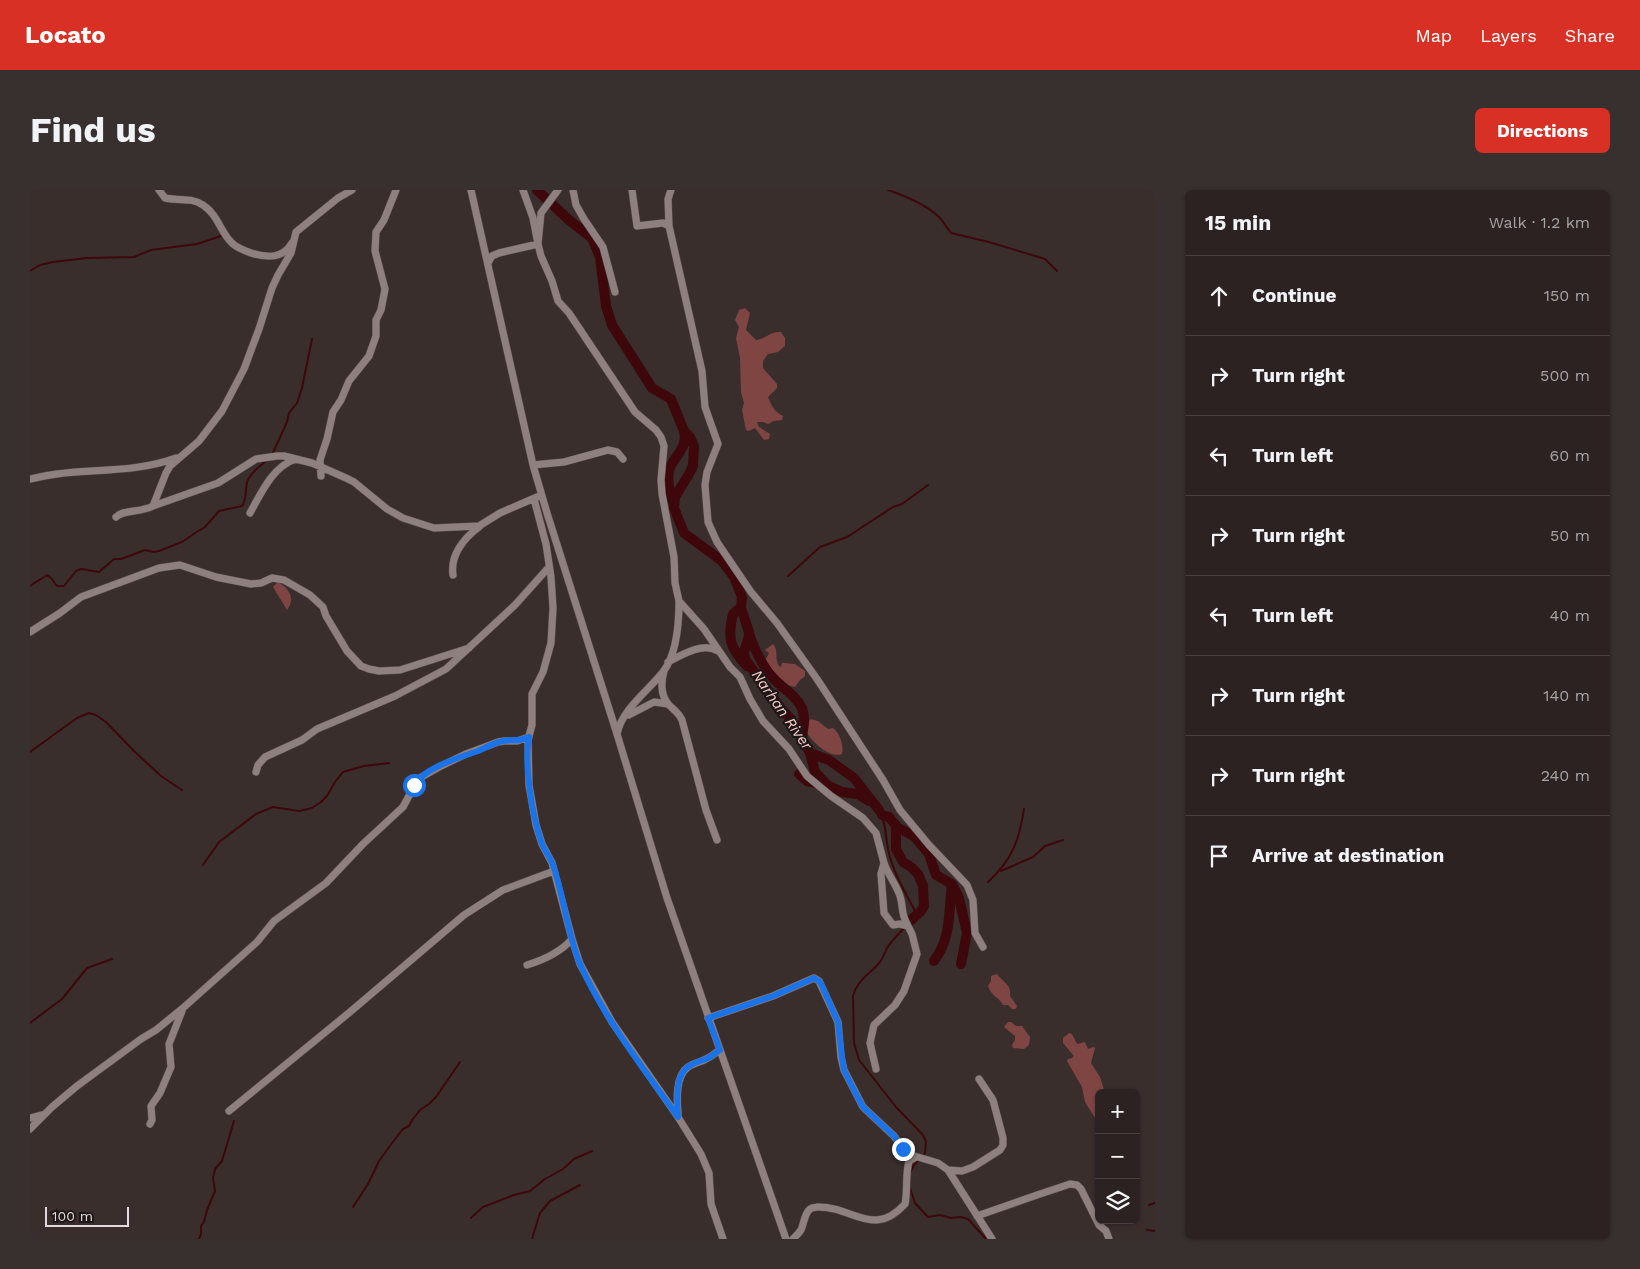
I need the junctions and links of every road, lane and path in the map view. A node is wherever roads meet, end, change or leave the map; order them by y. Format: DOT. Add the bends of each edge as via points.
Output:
graph roads {
  1 [pos="159,190"];
  2 [pos="352,190"];
  3 [pos="396,190"];
  4 [pos="471,190"];
  5 [pos="523,190"];
  6 [pos="558,190"];
  7 [pos="573,190"];
  8 [pos="632,190"];
  9 [pos="671,190"];
  10 [pos="669,226"];
  11 [pos="294,240"];
  12 [pos="538,244"];
  13 [pos="488,264"];
  14 [pos="615,292"];
  15 [pos="181,456"];
  16 [pos="296,459"];
  17 [pos="623,459"];
  18 [pos="532,465"];
  19 [pos="321,466"];
  20 [pos="321,476"];
  21 [pos="30,479"];
  22 [pos="541,493"];
  23 [pos="534,499"];
  24 [pos="153,506"];
  25 [pos="250,512"];
  26 [pos="116,517"];
  27 [pos="479,526"];
  28 [pos="549,567"];
  29 [pos="453,575"];
  30 [pos="679,601"];
  31 [pos="30,632"];
  32 [pos="469,648"];
  33 [pos="720,652"];
  34 [pos="668,662"];
  35 [pos="664,671"];
  36 [pos="668,704"];
  37 [pos="625,717"];
  38 [pos="617,734"];
  39 [pos="529,737"];
  40 [pos="256,772"];
  41 [pos="717,840"];
  42 [pos="884,863"];
  43 [pos="554,871"];
  44 [pos="908,926"];
  45 [pos="572,939"];
  46 [pos="983,947"];
  47 [pos="527,966"];
  48 [pos="183,1008"];
  49 [pos="708,1018"];
  50 [pos="720,1050"];
  51 [pos="876,1069"];
  52 [pos="979,1079"];
  53 [pos="229,1112"];
  54 [pos="45,1114"];
  55 [pos="678,1117"];
  56 [pos="30,1118"];
  57 [pos="150,1124"];
  58 [pos="30,1129"];
  59 [pos="916,1157"];
  60 [pos="948,1170"];
  61 [pos="977,1216"];
  62 [pos="723,1239"];
  63 [pos="786,1239"];
  64 [pos="793,1239"];
  65 [pos="992,1239"];
  66 [pos="1109,1239"];
  1 -- 11 [label="street" via="165,198 193,201 204,206 230,242 241,249 277,256"];
  2 -- 11 [label="street" via="300,227"];
  3 -- 19 [label="street" via="376,232 375,250 385,289 376,320 376,336 369,356 349,381 333,412"];
  4 -- 13 [label="street"];
  5 -- 12 [label="street"];
  6 -- 12 [label="street" via="541,213"];
  7 -- 14 [label="street" via="576,205 603,247"];
  8 -- 10 [label="street" via="637,226 663,222"];
  9 -- 10 [label="street"];
  10 -- 46 [label="street" via="702,371 705,407 718,444 705,485 708,522 713,535 751,592 817,679 900,810 967,885 973,900 976,933"];
  11 -- 15 [label="street" via="291,253 272,288 244,368 222,411 199,441"];
  12 -- 13 [label="street" via="499,253 492,256"];
  12 -- 30 [label="street" via="558,301 635,412 661,437 664,446 662,494"];
  13 -- 18 [label="street"];
  15 -- 21 [label="street" via="125,468"];
  15 -- 24 [label="street" via="170,466"];
  16 -- 19 [label="street"];
  16 -- 24 [label="street" via="277,456 256,459 218,483"];
  16 -- 25 [label="street" via="276,472"];
  17 -- 18 [label="street" via="617,452 608,450 564,462"];
  18 -- 22 [label="street"];
  19 -- 20 [label="street"];
  19 -- 27 [label="street" via="354,482 402,518 434,528"];
  22 -- 23 [label="street"];
  22 -- 38 [label="street"];
  23 -- 27 [label="street"];
  23 -- 28 [label="street"];
  24 -- 26 [label="street" via="144,511 121,512"];
  27 -- 29 [label="street" via="464,539 457,551"];
  28 -- 32 [label="street" via="515,605"];
  28 -- 39 [label="street" via="553,608 551,642 543,672 532,694"];
  30 -- 33 [label="street"];
  30 -- 34 [label="street" via="676,640"];
  31 -- 32 [label="street" via="81,597 159,568 180,565 251,584 272,578 284,580 310,594 323,607 347,651 361,666 369,669 400,670"];
  32 -- 40 [label="street" via="439,673 395,696 317,729 266,757"];
  33 -- 34 [label="street" via="703,647"];
  33 -- 42 [label="street" via="740,677 763,721 789,749 807,776 870,826 878,839"];
  34 -- 35 [label="street"];
  35 -- 36 [label="street" via="662,687"];
  35 -- 37 [label="street"];
  36 -- 37 [label="street" via="647,704"];
  36 -- 41 [label="street" via="682,720"];
  37 -- 38 [label="street"];
  38 -- 49 [label="street"];
  39 -- 43 [label="street" via="532,806 542,844"];
  39 -- 48 [label="street" via="517,741 504,740 466,754 418,779 396,815 369,837 326,883 274,921 257,942"];
  42 -- 44 [label="street" via="899,894 901,912"];
  42 -- 44 [label="street" via="881,874 884,913 893,925"];
  43 -- 45 [label="street"];
  43 -- 53 [label="street" via="495,894 464,915"];
  44 -- 51 [label="street" via="917,954 895,1005 874,1025 870,1043"];
  45 -- 47 [label="street"];
  45 -- 55 [label="street" via="580,964 612,1022"];
  48 -- 54 [label="street" via="77,1086"];
  48 -- 57 [label="street" via="169,1044 171,1067 151,1106"];
  49 -- 50 [label="street"];
  49 -- 59 [label="street" via="814,978 819,981 838,1022 844,1070 863,1107 903,1149"];
  50 -- 55 [label="street" via="685,1069 678,1089"];
  50 -- 63 [label="street"];
  52 -- 60 [label="street" via="993,1100 1003,1145 1000,1150 962,1171"];
  54 -- 56 [label="street"];
  54 -- 58 [label="street"];
  55 -- 62 [label="street" via="701,1154 709,1174 711,1204"];
  59 -- 60 [label="street" via="938,1163"];
  59 -- 64 [label="street" via="909,1161 907,1167 906,1204 890,1221 870,1226 833,1210 812,1208"];
  60 -- 61 [label="street"];
  61 -- 65 [label="street"];
  61 -- 66 [label="street" via="1077,1184"];
}
